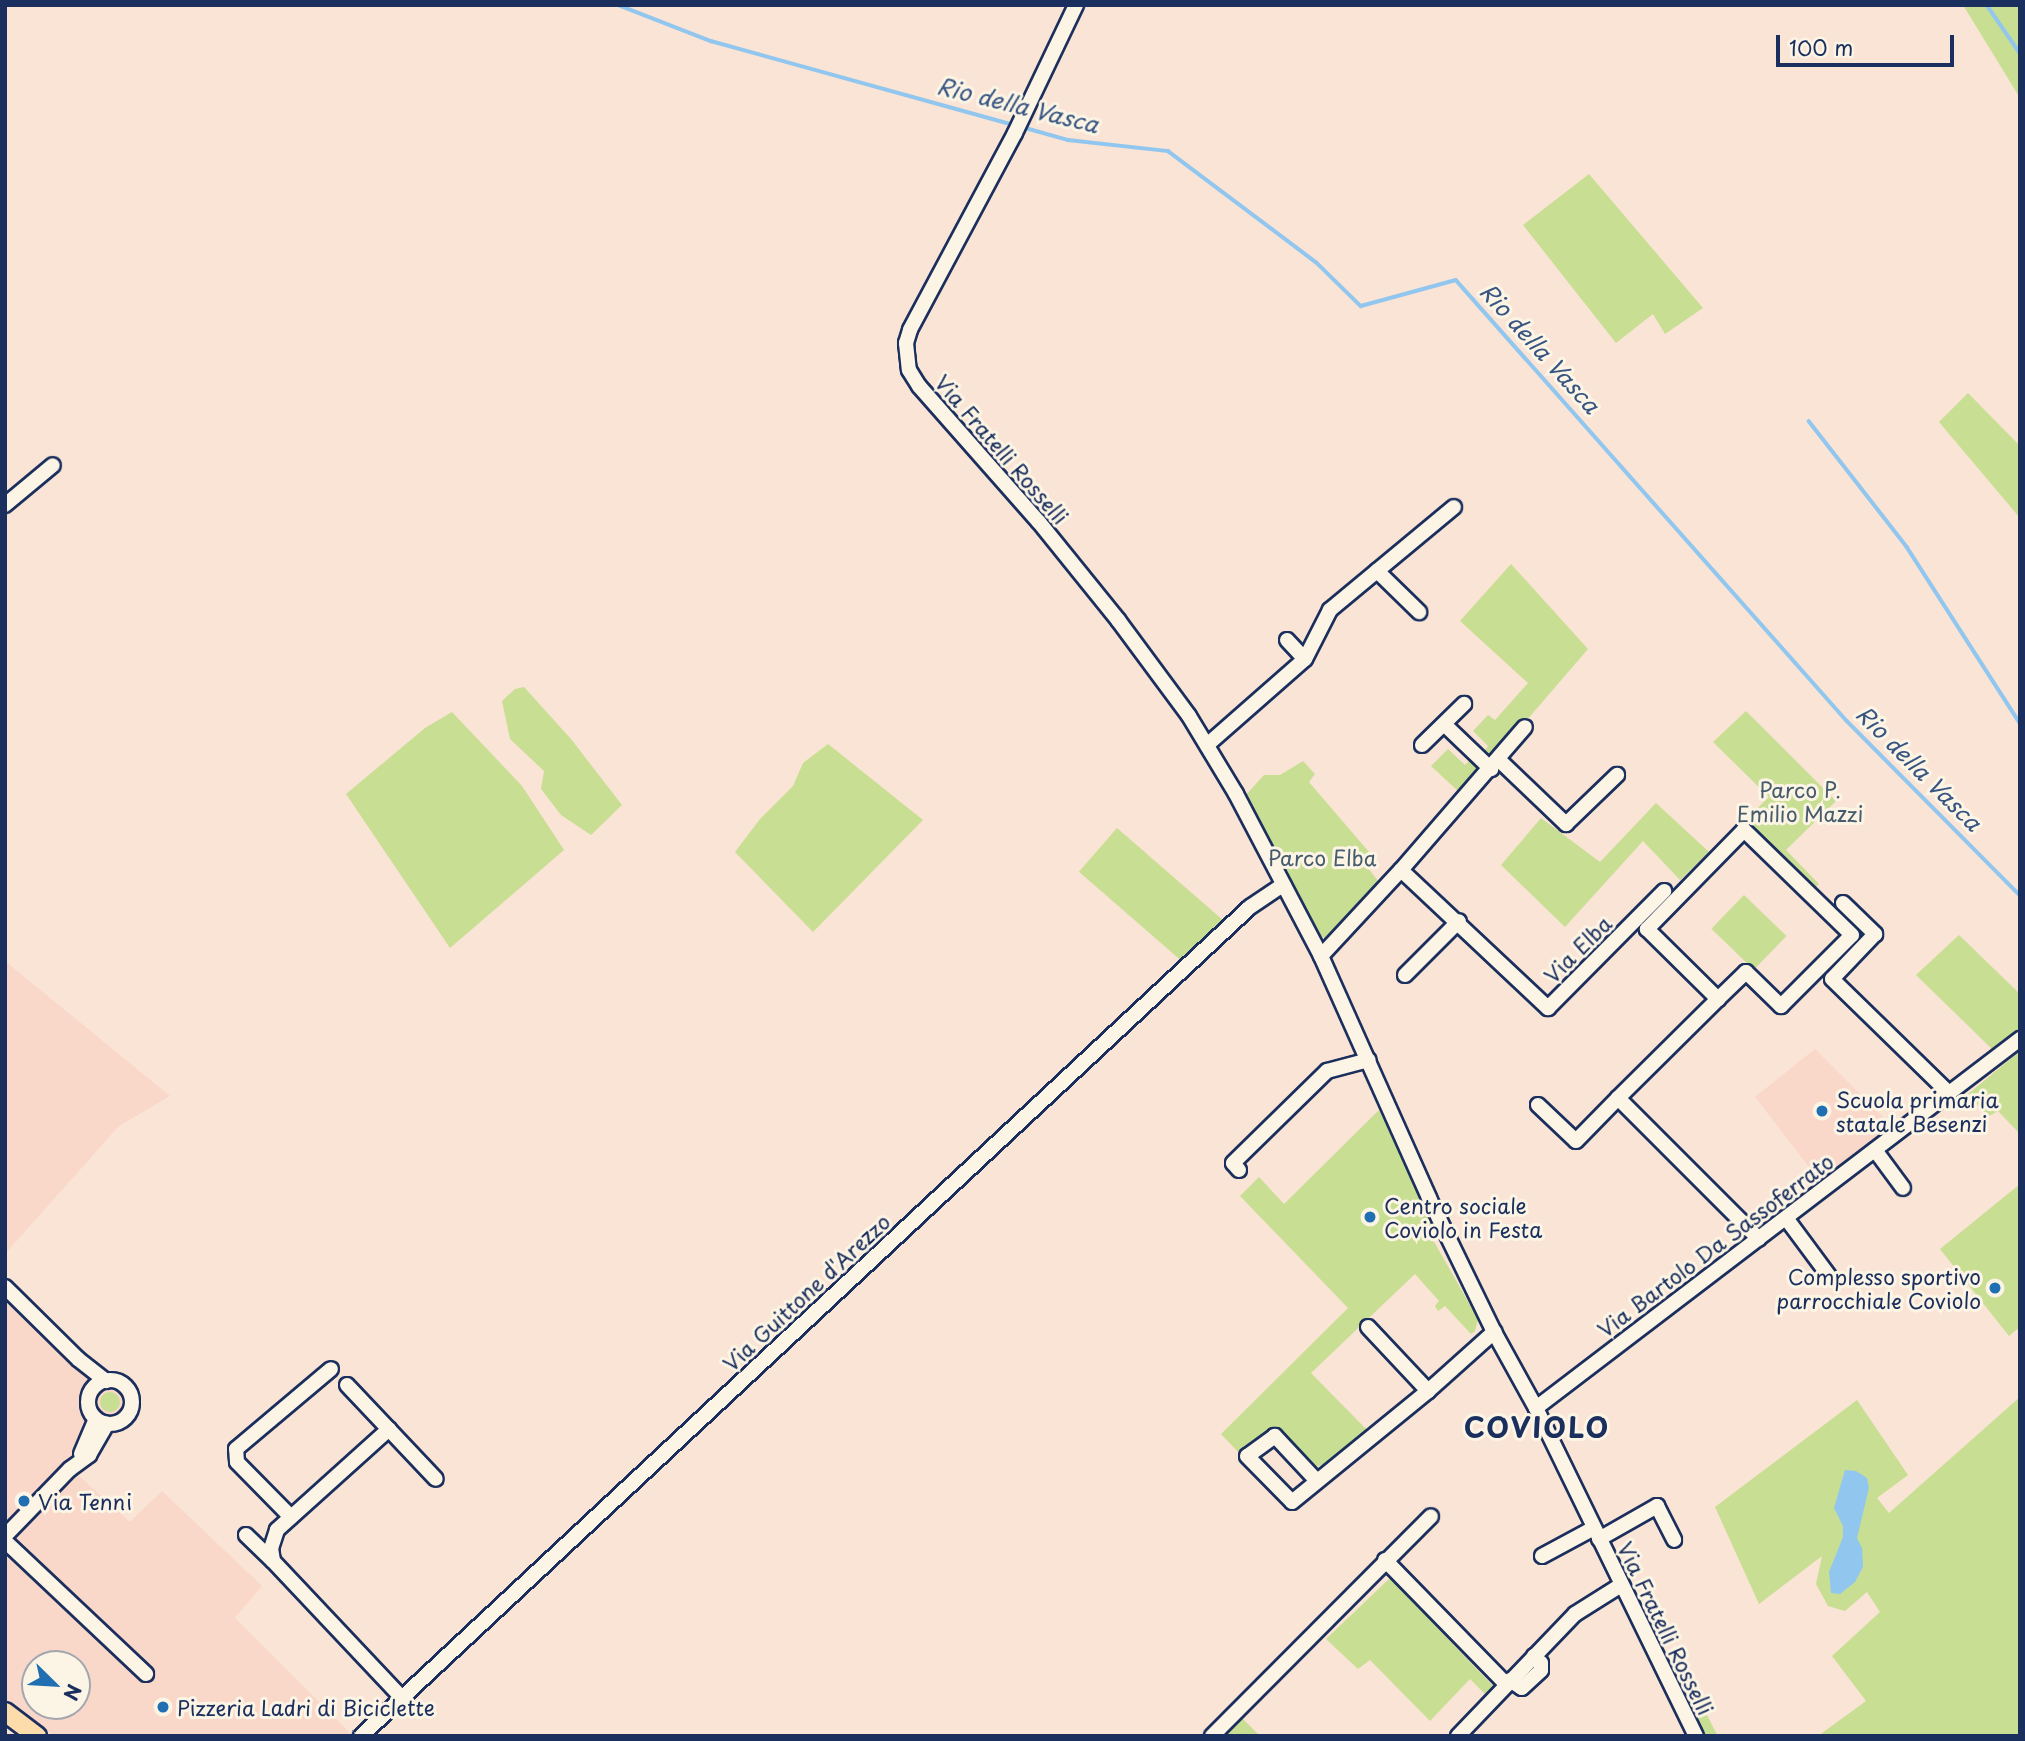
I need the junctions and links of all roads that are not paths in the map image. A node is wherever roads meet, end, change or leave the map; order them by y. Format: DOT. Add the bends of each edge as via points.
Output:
graph roads {
  1 [pos="1076,5"];
  2 [pos="53,465"];
  3 [pos="5,505"];
  4 [pos="1454,507"];
  5 [pos="1377,570"];
  6 [pos="1419,612"];
  7 [pos="1287,640"];
  8 [pos="1305,659"];
  9 [pos="1464,704"];
  10 [pos="1446,725"];
  11 [pos="1525,727"];
  12 [pos="1207,745"];
  13 [pos="1422,745"];
  14 [pos="1495,764"];
  15 [pos="1617,775"];
  16 [pos="1401,870"];
  17 [pos="1283,885"];
  18 [pos="1664,891"];
  19 [pos="1843,902"];
  20 [pos="1459,921"];
  21 [pos="1321,956"];
  22 [pos="1405,975"];
  23 [pos="1717,999"];
  24 [pos="2020,1039"];
  25 [pos="1369,1060"];
  26 [pos="1949,1093"];
  27 [pos="1618,1098"];
  28 [pos="1538,1105"];
  29 [pos="1874,1150"];
  30 [pos="1239,1170"];
  31 [pos="1903,1188"];
  32 [pos="1786,1218"];
  33 [pos="1759,1239"];
  34 [pos="1829,1276"];
  35 [pos="5,1287"];
  36 [pos="1368,1327"];
  37 [pos="1494,1332"];
  38 [pos="79,1359"];
  39 [pos="331,1370"];
  40 [pos="106,1381"];
  41 [pos="347,1385"];
  42 [pos="91,1391"];
  43 [pos="1428,1391"];
  44 [pos="1536,1408"];
  45 [pos="101,1422"];
  46 [pos="389,1429"];
  47 [pos="436,1479"];
  48 [pos="1317,1481"];
  49 [pos="1431,1516"];
  50 [pos="291,1517"];
  51 [pos="1596,1533"];
  52 [pos="246,1535"];
  53 [pos="5,1536"];
  54 [pos="1674,1540"];
  55 [pos="5,1541"];
  56 [pos="1542,1556"];
  57 [pos="273,1560"];
  58 [pos="1385,1560"];
  59 [pos="1621,1585"];
  60 [pos="146,1674"];
  61 [pos="1508,1682"];
  62 [pos="402,1698"];
  63 [pos="5,1712"];
  64 [pos="37,1736"];
  65 [pos="361,1736"];
  66 [pos="1212,1736"];
  67 [pos="1458,1736"];
  68 [pos="1696,1736"];
  1 -- 12 [label="street, Via Fratelli Rosselli" via="1015,133 910,330 906,343 909,370 1118,620"];
  2 -- 3 [label="street"];
  4 -- 5 [label="street"];
  5 -- 6 [label="street"];
  5 -- 8 [label="street" via="1330,610"];
  7 -- 8 [label="street"];
  8 -- 12 [label="street"];
  9 -- 10 [label="street"];
  10 -- 13 [label="street"];
  10 -- 14 [label="street"];
  11 -- 14 [label="street"];
  12 -- 17 [label="street, Via Fratelli Rosselli"];
  14 -- 15 [label="street" via="1566,824"];
  14 -- 16 [label="street"];
  16 -- 20 [label="street, Via Elba"];
  16 -- 21 [label="street"];
  17 -- 21 [label="street, Via Fratelli Rosselli"];
  17 -- 62 [label="street, Via Guittone d'Arezzo" via="1250,907"];
  18 -- 20 [label="street, Via Elba" via="1548,1008"];
  19 -- 26 [label="street" via="1875,934 1832,979"];
  20 -- 22 [label="street"];
  21 -- 25 [label="street, Via Fratelli Rosselli"];
  23 -- 23 [label="street" via="1746,972 1782,1006 1852,935 1744,830 1647,929"];
  23 -- 27 [label="street"];
  24 -- 26 [label="street, Via Bartolo Da Sassoferrato"];
  25 -- 30 [label="street" via="1327,1071 1233,1163"];
  25 -- 37 [label="street, Via Fratelli Rosselli"];
  26 -- 29 [label="street, Via Bartolo Da Sassoferrato"];
  27 -- 28 [label="street" via="1576,1141"];
  27 -- 33 [label="street"];
  29 -- 31 [label="street"];
  29 -- 32 [label="street, Via Bartolo Da Sassoferrato"];
  32 -- 33 [label="street, Via Bartolo Da Sassoferrato"];
  32 -- 34 [label="street"];
  33 -- 44 [label="street, Via Bartolo Da Sassoferrato"];
  35 -- 38 [label="street"];
  36 -- 43 [label="street"];
  37 -- 43 [label="street"];
  37 -- 44 [label="street, Via Fratelli Rosselli"];
  38 -- 40 [label="street"];
  38 -- 42 [label="street"];
  39 -- 50 [label="street" via="236,1449 237,1462"];
  40 -- 42 [label="street"];
  40 -- 45 [label="street" via="126,1388 132,1402 127,1416 115,1424"];
  41 -- 46 [label="street"];
  42 -- 45 [label="street" via="88,1403"];
  43 -- 48 [label="street"];
  44 -- 51 [label="street, Via Fratelli Rosselli"];
  45 -- 53 [label="street" via="89,1455"];
  46 -- 47 [label="street"];
  46 -- 50 [label="street"];
  48 -- 48 [label="street" via="1292,1502 1247,1456 1275,1436"];
  49 -- 58 [label="street"];
  50 -- 57 [label="street" via="277,1530 271,1548"];
  51 -- 54 [label="street, Via Fratelli Rosselli" via="1657,1506"];
  51 -- 56 [label="street"];
  51 -- 59 [label="street, Via Fratelli Rosselli"];
  52 -- 57 [label="street"];
  55 -- 60 [label="street"];
  57 -- 62 [label="street"];
  58 -- 61 [label="street"];
  58 -- 66 [label="street"];
  59 -- 61 [label="street" via="1575,1614"];
  59 -- 68 [label="street, Via Fratelli Rosselli"];
  61 -- 67 [label="street"];
  62 -- 65 [label="street, Via Guittone d'Arezzo"];
  63 -- 64 [label="main road"];
}
